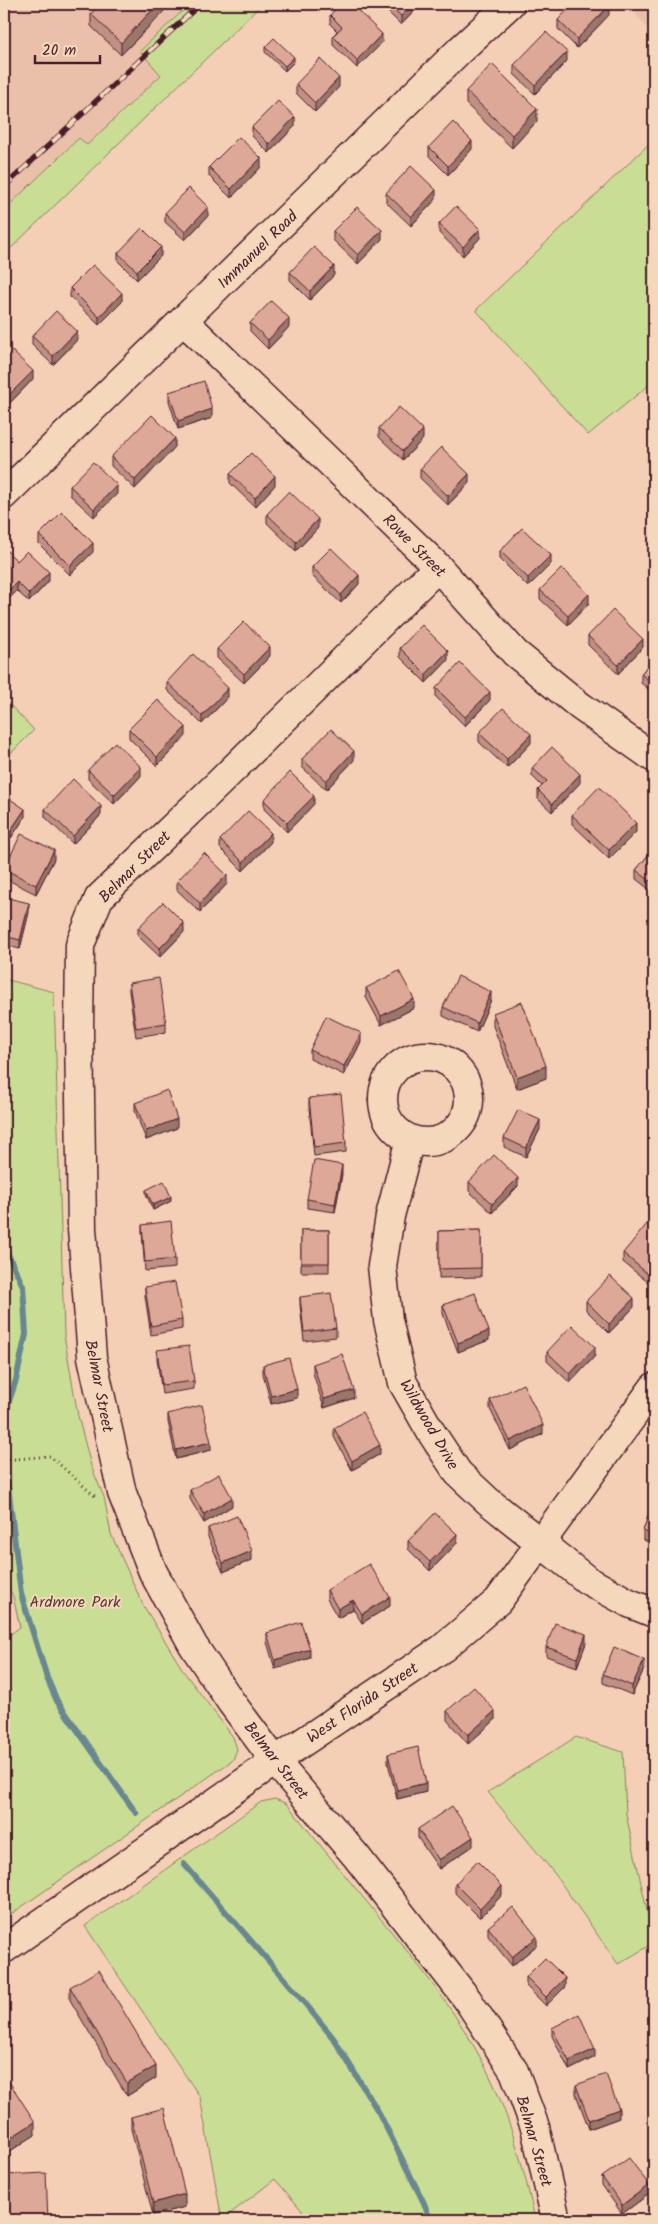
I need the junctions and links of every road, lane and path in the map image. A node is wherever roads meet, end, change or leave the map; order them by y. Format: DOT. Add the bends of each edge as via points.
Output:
graph roads {
  1 [pos="510,4"];
  2 [pos="184,321"];
  3 [pos="4,495"];
  4 [pos="438,567"];
  5 [pos="654,758"];
  6 [pos="410,1139"];
  7 [pos="654,1387"];
  8 [pos="4,1460"];
  9 [pos="122,1493"];
  10 [pos="540,1543"];
  11 [pos="654,1613"];
  12 [pos="275,1761"];
  13 [pos="4,1949"];
  14 [pos="556,2220"];
  1 -- 2 [label="street, Immanuel Road"];
  2 -- 3 [label="street, Immanuel Road"];
  2 -- 4 [label="street, Rowe Street"];
  4 -- 5 [label="street, Rowe Street" via="515,653 580,706"];
  4 -- 9 [label="street, Belmar Street" via="99,898 80,945 78,1030 82,1229 90,1337"];
  6 -- 10 [label="street, Wildwood Drive" via="390,1216 382,1266 388,1320 403,1383 458,1473"];
  7 -- 10 [label="street, West Florida Street"];
  8 -- 9 [label="path" via="50,1456 97,1498"];
  9 -- 12 [label="street, Belmar Street" via="153,1572 193,1645"];
  10 -- 11 [label="street, Wildwood Drive" via="587,1580"];
  10 -- 12 [label="street, West Florida Street" via="498,1601 443,1648"];
  12 -- 13 [label="street, West Florida Street"];
  12 -- 14 [label="street, Belmar Street" via="356,1856 462,1991 514,2071 534,2127"];
}
